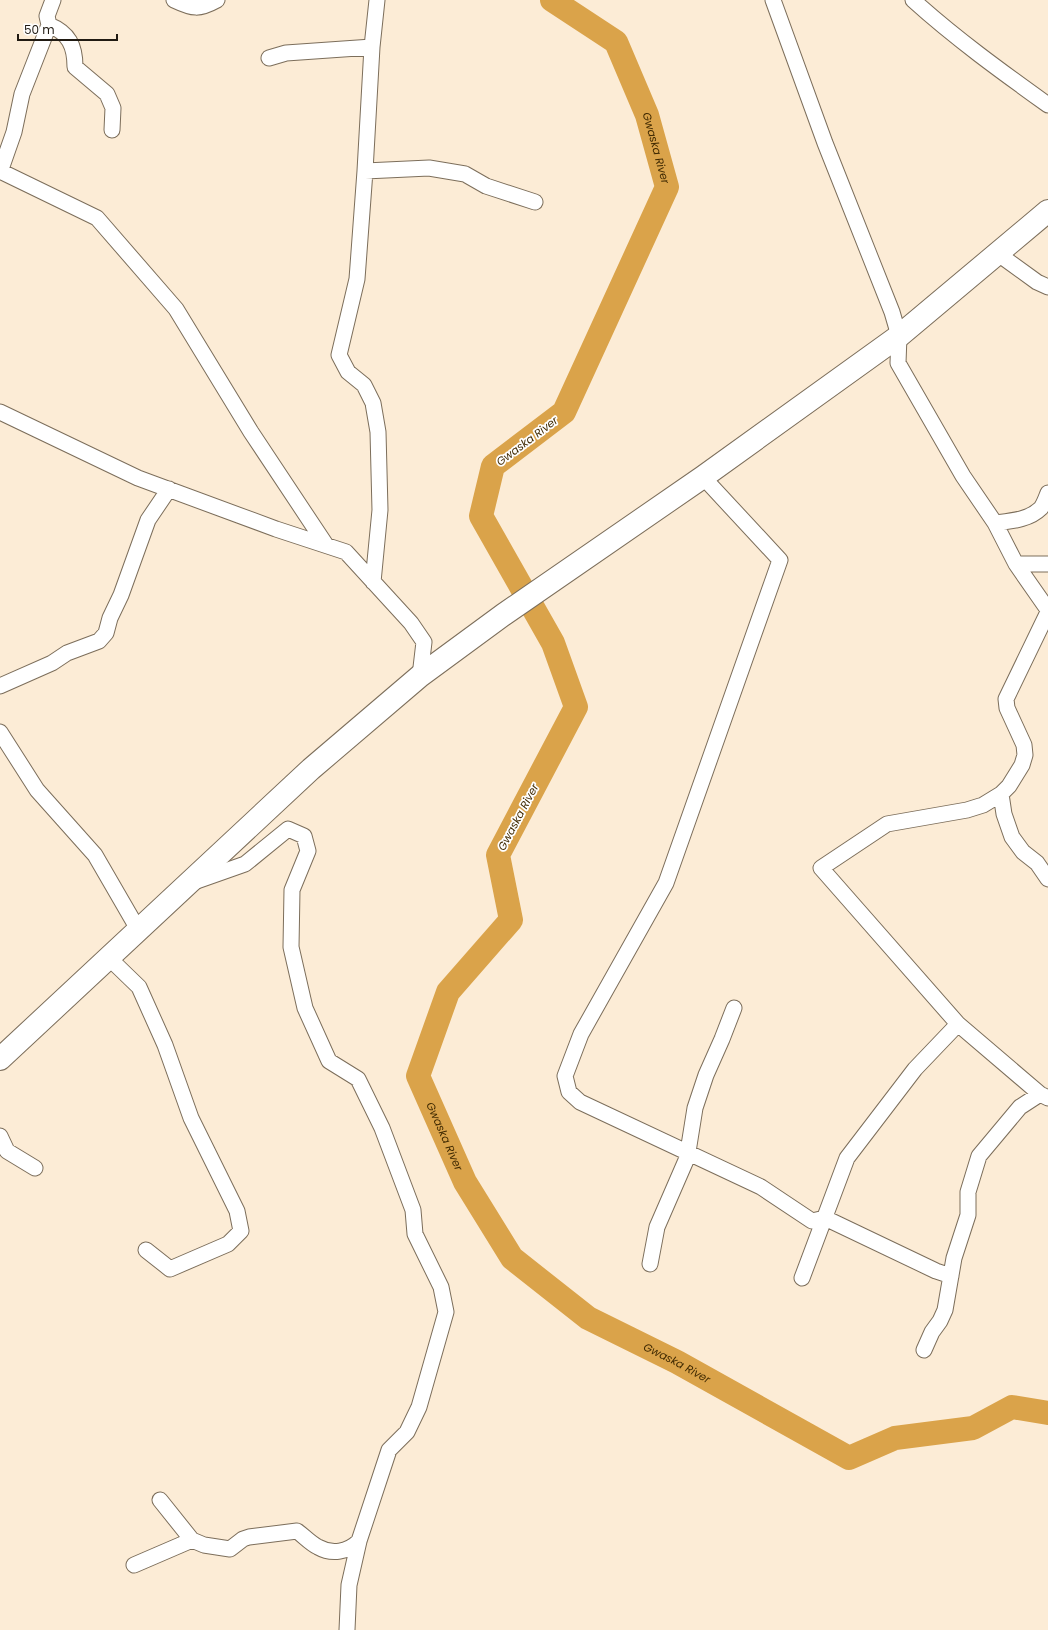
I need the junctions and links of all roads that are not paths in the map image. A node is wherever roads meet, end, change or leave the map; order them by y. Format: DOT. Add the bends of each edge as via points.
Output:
graph roads {
  1 [pos="53,0"];
  2 [pos="174,0"];
  3 [pos="217,0"];
  4 [pos="377,0"];
  5 [pos="773,0"];
  6 [pos="912,0"];
  7 [pos="49,25"];
  8 [pos="372,47"];
  9 [pos="269,58"];
  10 [pos="1048,106"];
  11 [pos="112,130"];
  12 [pos="0,171"];
  13 [pos="366,171"];
  14 [pos="535,202"];
  15 [pos="1048,212"];
  16 [pos="997,253"];
  17 [pos="1048,287"];
  18 [pos="899,336"];
  19 [pos="0,412"];
  20 [pos="703,477"];
  21 [pos="169,490"];
  22 [pos="1048,493"];
  23 [pos="995,523"];
  24 [pos="326,545"];
  25 [pos="1016,564"];
  26 [pos="1048,564"];
  27 [pos="373,582"];
  28 [pos="1048,611"];
  29 [pos="420,676"];
  30 [pos="0,686"];
  31 [pos="0,732"];
  32 [pos="1001,794"];
  33 [pos="1048,879"];
  34 [pos="190,884"];
  35 [pos="139,931"];
  36 [pos="109,958"];
  37 [pos="734,1008"];
  38 [pos="958,1024"];
  39 [pos="0,1059"];
  40 [pos="1044,1096"];
  41 [pos="0,1136"];
  42 [pos="687,1152"];
  43 [pos="35,1168"];
  44 [pos="825,1218"];
  45 [pos="146,1250"];
  46 [pos="650,1264"];
  47 [pos="951,1276"];
  48 [pos="802,1278"];
  49 [pos="924,1350"];
  50 [pos="160,1500"];
  51 [pos="192,1540"];
  52 [pos="359,1541"];
  53 [pos="134,1565"];
  54 [pos="347,1630"];
  1 -- 7 [label="street" via="47,16"];
  2 -- 3 [label="street" via="198,8"];
  4 -- 8 [label="street"];
  5 -- 18 [label="street"];
  6 -- 10 [label="street"];
  7 -- 11 [label="street" via="59,30 70,41 75,56 75,67 107,94 114,108"];
  7 -- 12 [label="street" via="22,94 14,132"];
  8 -- 9 [label="street" via="286,53"];
  8 -- 13 [label="street"];
  12 -- 24 [label="street" via="97,218 176,309 251,432"];
  13 -- 14 [label="street" via="429,168 464,174 486,186"];
  13 -- 27 [label="street" via="357,279 339,355 348,372 364,385 373,403 378,432 380,510"];
  15 -- 16 [label="main road"];
  16 -- 17 [label="street"];
  16 -- 18 [label="main road"];
  18 -- 20 [label="main road"];
  18 -- 23 [label="street" via="898,364 963,476"];
  19 -- 21 [label="street" via="138,478"];
  20 -- 29 [label="main road" via="618,534"];
  20 -- 42 [label="street" via="780,560 666,883 581,1034 566,1076 569,1092 580,1102"];
  21 -- 24 [label="street"];
  21 -- 30 [label="street" via="148,520 106,633 99,642 67,653 52,663"];
  22 -- 23 [label="street" via="1041,507 1032,514 1022,519"];
  23 -- 25 [label="street"];
  24 -- 27 [label="street" via="346,552"];
  25 -- 26 [label="street"];
  25 -- 28 [label="street"];
  27 -- 29 [label="street" via="411,623 424,642"];
  28 -- 32 [label="street" via="1006,699 1007,708 1024,745 1025,755 1022,765"];
  29 -- 34 [label="main road" via="311,769"];
  31 -- 35 [label="street" via="37,790 95,854"];
  32 -- 33 [label="street" via="1004,814 1012,837 1023,852 1037,863"];
  32 -- 38 [label="street" via="983,805 967,810 887,824 821,868"];
  34 -- 35 [label="main road"];
  34 -- 52 [label="street" via="245,864 288,828 304,836 308,851 292,890 291,947 306,1008 329,1061 358,1079 382,1128 413,1210 415,1234 440,1287 446,1312 419,1407 406,1432 389,1450"];
  35 -- 36 [label="main road"];
  36 -- 39 [label="main road"];
  36 -- 45 [label="street" via="139,987 165,1045 191,1118 237,1212 240,1231 228,1244 170,1269"];
  37 -- 42 [label="street" via="695,1108"];
  38 -- 40 [label="street"];
  38 -- 44 [label="street" via="915,1069 847,1158"];
  40 -- 47 [label="street" via="1020,1107 979,1156 968,1192 968,1215"];
  41 -- 43 [label="street" via="7,1151"];
  42 -- 44 [label="street" via="761,1187 812,1221"];
  42 -- 46 [label="street" via="687,1158 657,1227"];
  44 -- 47 [label="street"];
  44 -- 48 [label="street"];
  47 -- 49 [label="street" via="945,1310"];
  50 -- 51 [label="street"];
  51 -- 52 [label="street" via="204,1545 230,1549 249,1537 297,1532 318,1548 332,1552 352,1548"];
  51 -- 53 [label="street"];
  52 -- 54 [label="street" via="349,1584"];
}
